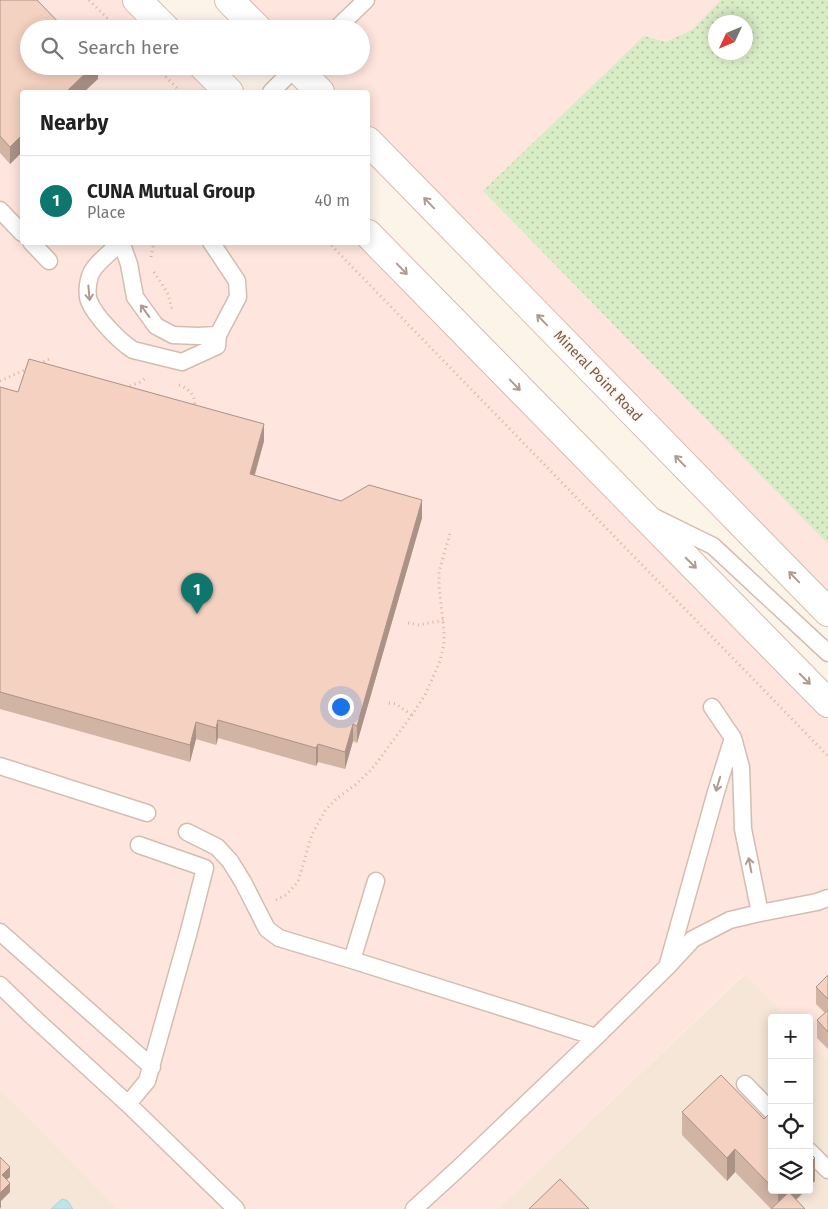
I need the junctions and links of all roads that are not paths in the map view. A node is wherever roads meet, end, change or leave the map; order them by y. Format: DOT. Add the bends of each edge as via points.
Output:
graph roads {
  1 [pos="137,0"];
  2 [pos="229,0"];
  3 [pos="366,0"];
  4 [pos="157,20"];
  5 [pos="249,20"];
  6 [pos="345,20"];
  7 [pos="212,75"];
  8 [pos="288,75"];
  9 [pos="304,75"];
  10 [pos="227,90"];
  11 [pos="273,90"];
  12 [pos="318,90"];
  13 [pos="370,143"];
  14 [pos="0,210"];
  15 [pos="20,231"];
  16 [pos="370,236"];
  17 [pos="35,245"];
  18 [pos="213,245"];
  19 [pos="117,246"];
  20 [pos="50,261"];
  21 [pos="164,330"];
  22 [pos="218,335"];
  23 [pos="150,354"];
  24 [pos="636,508"];
  25 [pos="828,612"];
  26 [pos="828,653"];
  27 [pos="828,703"];
  28 [pos="712,707"];
  29 [pos="733,738"];
  30 [pos="0,766"];
  31 [pos="147,813"];
  32 [pos="187,832"];
  33 [pos="139,846"];
  34 [pos="376,881"];
  35 [pos="828,898"];
  36 [pos="760,913"];
  37 [pos="0,932"];
  38 [pos="352,960"];
  39 [pos="668,966"];
  40 [pos="0,985"];
  41 [pos="596,1037"];
  42 [pos="152,1067"];
  43 [pos="746,1084"];
  44 [pos="128,1104"];
  45 [pos="768,1108"];
  46 [pos="813,1155"];
  47 [pos="828,1170"];
  48 [pos="236,1209"];
  49 [pos="414,1209"];
  1 -- 4 [label="main road"];
  2 -- 5 [label="main road"];
  3 -- 6 [label="lane"];
  7 -- 10 [label="main road"];
  8 -- 11 [label="lane"];
  9 -- 12 [label="main road"];
  25 -- 13 [label="main road, Mineral Point Road, one-way"];
  14 -- 15 [label="lane"];
  16 -- 24 [label="main road, one-way"];
  17 -- 20 [label="lane"];
  18 -- 22 [label="lane" via="237,281 238,297"];
  21 -- 19 [label="lane, one-way" via="156,326 135,297 129,264"];
  19 -- 23 [label="lane, one-way" via="92,270 87,287 88,300 101,321 126,345"];
  21 -- 22 [label="lane" via="173,335"];
  21 -- 23 [label="lane"];
  22 -- 23 [label="lane" via="217,346 182,362"];
  24 -- 26 [label="lane" via="713,546"];
  24 -- 27 [label="main road, one-way"];
  28 -- 29 [label="lane"];
  36 -- 29 [label="lane, one-way" via="743,829 741,767"];
  29 -- 39 [label="lane, one-way"];
  30 -- 31 [label="lane"];
  32 -- 38 [label="lane" via="217,847 230,861 267,929 279,938"];
  33 -- 42 [label="lane" via="205,868"];
  34 -- 38 [label="lane"];
  35 -- 36 [label="lane"];
  36 -- 39 [label="lane" via="730,920 693,939"];
  37 -- 42 [label="lane"];
  38 -- 41 [label="lane"];
  39 -- 41 [label="lane"];
  40 -- 44 [label="lane"];
  41 -- 49 [label="lane"];
  42 -- 44 [label="lane" via="147,1081"];
  43 -- 45 [label="lane"];
  44 -- 48 [label="lane"];
  46 -- 47 [label="lane"];
}
